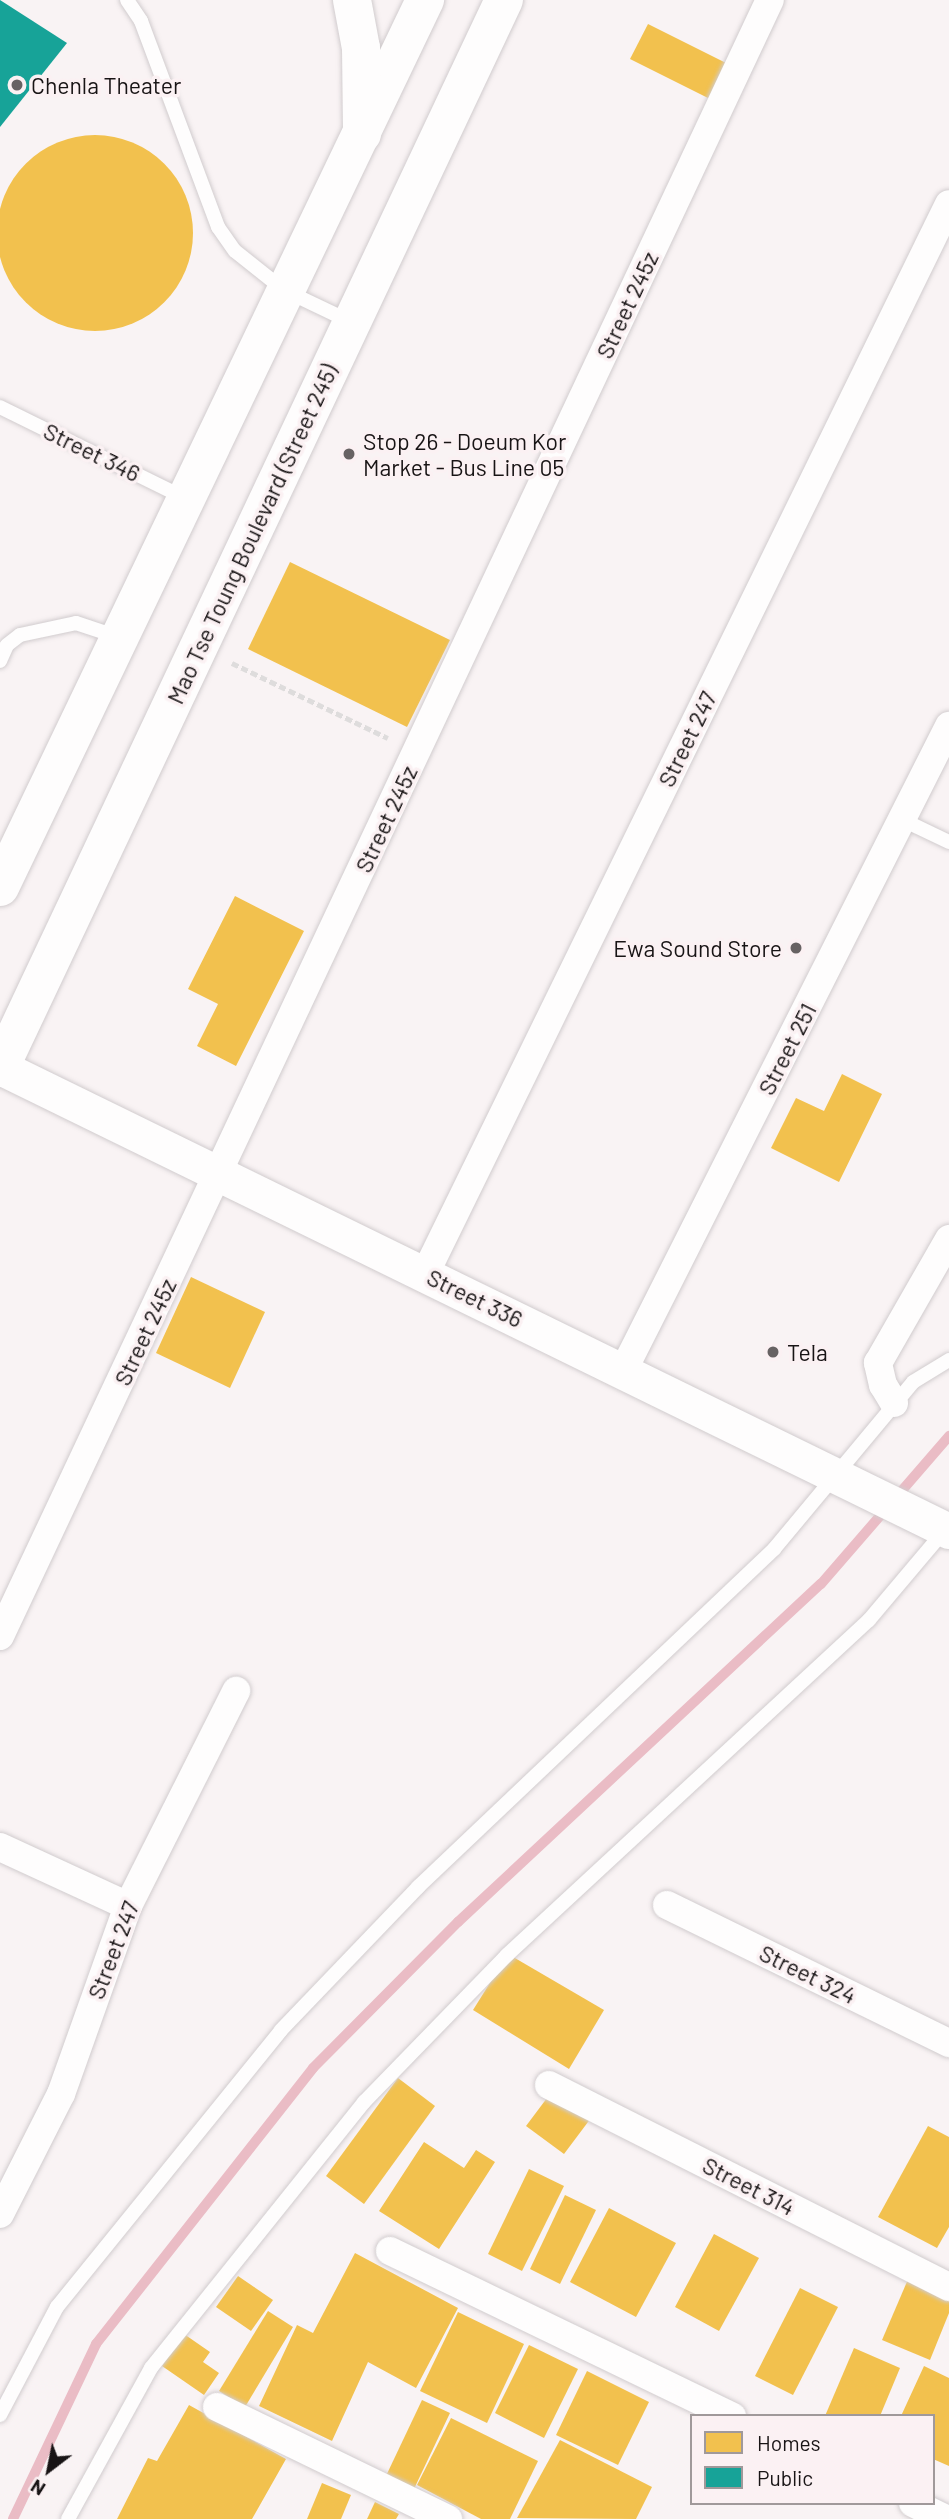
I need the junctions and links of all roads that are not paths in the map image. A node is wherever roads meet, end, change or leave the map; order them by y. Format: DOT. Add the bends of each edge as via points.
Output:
graph roads {
  1 [pos="127,0"];
  2 [pos="352,0"];
  3 [pos="425,0"];
  4 [pos="504,0"];
  5 [pos="770,0"];
  6 [pos="362,134"];
  7 [pos="949,204"];
  8 [pos="284,290"];
  9 [pos="352,323"];
  10 [pos="0,407"];
  11 [pos="185,498"];
  12 [pos="119,637"];
  13 [pos="0,661"];
  14 [pos="949,726"];
  15 [pos="903,820"];
  16 [pos="949,842"];
  17 [pos="0,887"];
  18 [pos="2,1059"];
  19 [pos="220,1174"];
  20 [pos="949,1238"];
  21 [pos="425,1274"];
  22 [pos="949,1360"];
  23 [pos="623,1370"];
  24 [pos="894,1403"];
  25 [pos="840,1476"];
  26 [pos="943,1527"];
  27 [pos="0,1636"];
  28 [pos="236,1691"];
  29 [pos="0,1847"];
  30 [pos="667,1905"];
  31 [pos="128,1906"];
  32 [pos="949,2043"];
  33 [pos="549,2085"];
  34 [pos="0,2214"];
  35 [pos="390,2250"];
  36 [pos="949,2287"];
  37 [pos="217,2407"];
  38 [pos="728,2414"];
  39 [pos="0,2415"];
  40 [pos="917,2505"];
  41 [pos="68,2519"];
  42 [pos="448,2519"];
  43 [pos="946,2519"];
  1 -- 8 [label="lane" via="141,21 218,227 235,251"];
  2 -- 6 [label="main road" via="361,48"];
  3 -- 6 [label="main road"];
  4 -- 9 [label="main road, Mao Tse Toung Boulevard (Street 245)"];
  5 -- 19 [label="street, Street 245z"];
  6 -- 8 [label="main road"];
  7 -- 21 [label="street, Street 247"];
  8 -- 9 [label="lane"];
  8 -- 11 [label="main road"];
  9 -- 18 [label="main road, Mao Tse Toung Boulevard (Street 245)"];
  10 -- 11 [label="lane, Street 346"];
  11 -- 12 [label="main road"];
  12 -- 13 [label="lane" via="76,623 20,635 7,645"];
  12 -- 17 [label="main road"];
  14 -- 15 [label="street, Street 251"];
  15 -- 16 [label="lane"];
  15 -- 23 [label="street, Street 251"];
  18 -- 19 [label="street, Street 336"];
  19 -- 21 [label="street, Street 336"];
  19 -- 27 [label="street, Street 245z"];
  20 -- 24 [label="street" via="878,1363 883,1385"];
  21 -- 23 [label="street, Street 336"];
  22 -- 24 [label="lane" via="913,1382"];
  23 -- 25 [label="street, Street 336"];
  24 -- 25 [label="lane"];
  25 -- 26 [label="street, Street 336"];
  25 -- 39 [label="lane" via="774,1549 418,1887 281,2030 57,2307"];
  26 -- 41 [label="lane" via="869,1620 507,1955 364,2102 151,2368"];
  28 -- 31 [label="street, Street 247"];
  29 -- 31 [label="street"];
  30 -- 32 [label="street, Street 324"];
  31 -- 34 [label="street, Street 247" via="61,2094"];
  33 -- 36 [label="street, Street 314"];
  35 -- 38 [label="street"];
  37 -- 42 [label="street"];
  40 -- 43 [label="street"];
}
